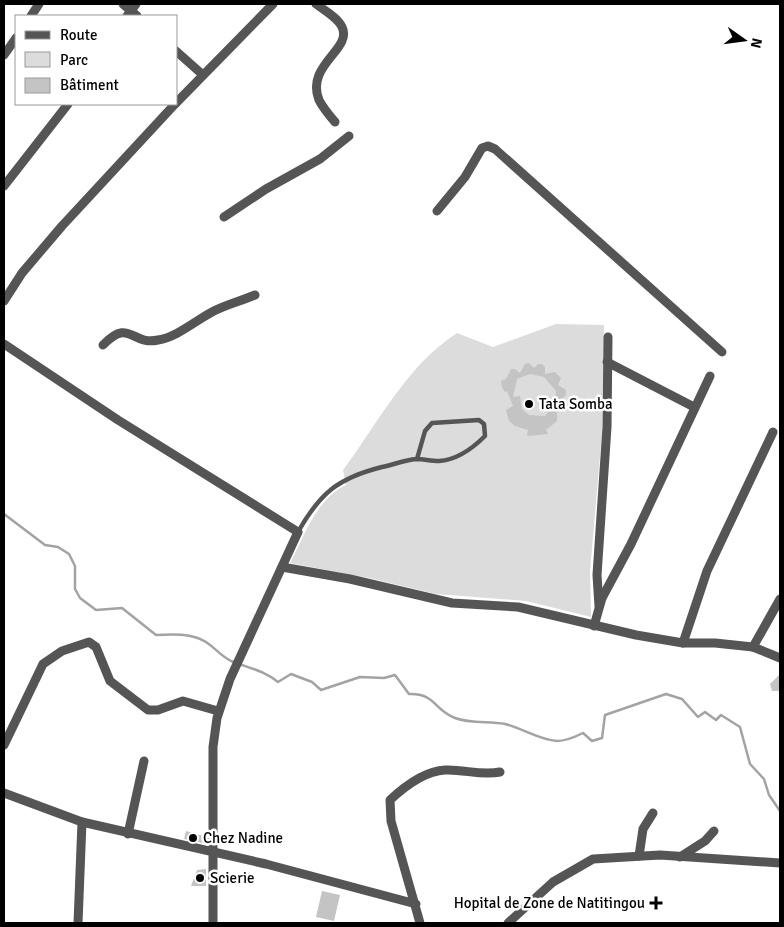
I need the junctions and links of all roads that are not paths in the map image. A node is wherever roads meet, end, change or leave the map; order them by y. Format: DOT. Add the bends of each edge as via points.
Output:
graph roads {
  1 [pos="39,4"];
  2 [pos="123,4"];
  3 [pos="273,4"];
  4 [pos="316,4"];
  5 [pos="132,12"];
  6 [pos="32,15"];
  7 [pos="15,39"];
  8 [pos="178,53"];
  9 [pos="4,55"];
  10 [pos="203,75"];
  11 [pos="178,101"];
  12 [pos="67,105"];
  13 [pos="174,105"];
  14 [pos="335,122"];
  15 [pos="349,136"];
  16 [pos="4,186"];
  17 [pos="437,211"];
  18 [pos="224,217"];
  19 [pos="255,295"];
  20 [pos="4,301"];
  21 [pos="608,336"];
  22 [pos="4,344"];
  23 [pos="103,345"];
  24 [pos="722,352"];
  25 [pos="607,362"];
  26 [pos="710,376"];
  27 [pos="694,407"];
  28 [pos="773,432"];
  29 [pos="417,459"];
  30 [pos="298,532"];
  31 [pos="282,567"];
  32 [pos="780,599"];
  33 [pos="599,608"];
  34 [pos="594,626"];
  35 [pos="683,643"];
  36 [pos="754,647"];
  37 [pos="780,658"];
  38 [pos="218,711"];
  39 [pos="4,745"];
  40 [pos="144,761"];
  41 [pos="500,772"];
  42 [pos="4,793"];
  43 [pos="653,813"];
  44 [pos="82,822"];
  45 [pos="714,831"];
  46 [pos="128,834"];
  47 [pos="212,853"];
  48 [pos="639,856"];
  49 [pos="680,857"];
  50 [pos="780,863"];
  51 [pos="416,904"];
  52 [pos="78,923"];
  53 [pos="213,923"];
  54 [pos="420,923"];
  55 [pos="508,923"];
  1 -- 6 [label="street"];
  2 -- 5 [label="street"];
  3 -- 10 [label="street"];
  4 -- 14 [label="street" via="344,31 344,41 320,69 317,90 318,98"];
  7 -- 9 [label="street"];
  8 -- 10 [label="street"];
  10 -- 11 [label="street"];
  12 -- 16 [label="street"];
  13 -- 20 [label="street" via="62,226 22,273"];
  15 -- 18 [label="street" via="320,160 266,188"];
  17 -- 24 [label="street" via="465,177 482,148 495,149"];
  19 -- 23 [label="street" via="215,310 168,337 148,341 128,332 119,332"];
  21 -- 25 [label="street"];
  22 -- 30 [label="street" via="118,420"];
  25 -- 27 [label="street"];
  25 -- 33 [label="street" via="607,427 596,575"];
  26 -- 27 [label="street"];
  27 -- 33 [label="street"];
  28 -- 35 [label="street" via="707,571"];
  29 -- 29 [label="lane" via="425,431 432,423 479,420 484,424 485,436 450,459"];
  29 -- 30 [label="lane" via="362,472 337,484 320,499"];
  30 -- 31 [label="street"];
  31 -- 34 [label="street" via="452,603 518,607"];
  31 -- 38 [label="street"];
  32 -- 36 [label="street"];
  33 -- 34 [label="street"];
  34 -- 35 [label="street"];
  35 -- 36 [label="street"];
  36 -- 37 [label="street"];
  38 -- 39 [label="street" via="183,701 148,710 110,681 96,647 89,642 62,651 43,664"];
  38 -- 47 [label="street" via="213,747"];
  40 -- 46 [label="street"];
  41 -- 51 [label="street" via="480,774 444,770 417,779 390,800 391,821"];
  42 -- 44 [label="street"];
  43 -- 48 [label="street" via="643,829"];
  44 -- 46 [label="street"];
  44 -- 52 [label="street"];
  45 -- 49 [label="street"];
  46 -- 47 [label="street"];
  47 -- 51 [label="street"];
  47 -- 53 [label="street"];
  48 -- 49 [label="street"];
  48 -- 55 [label="street" via="586,861 553,882"];
  49 -- 50 [label="street"];
  51 -- 54 [label="street"];
}
